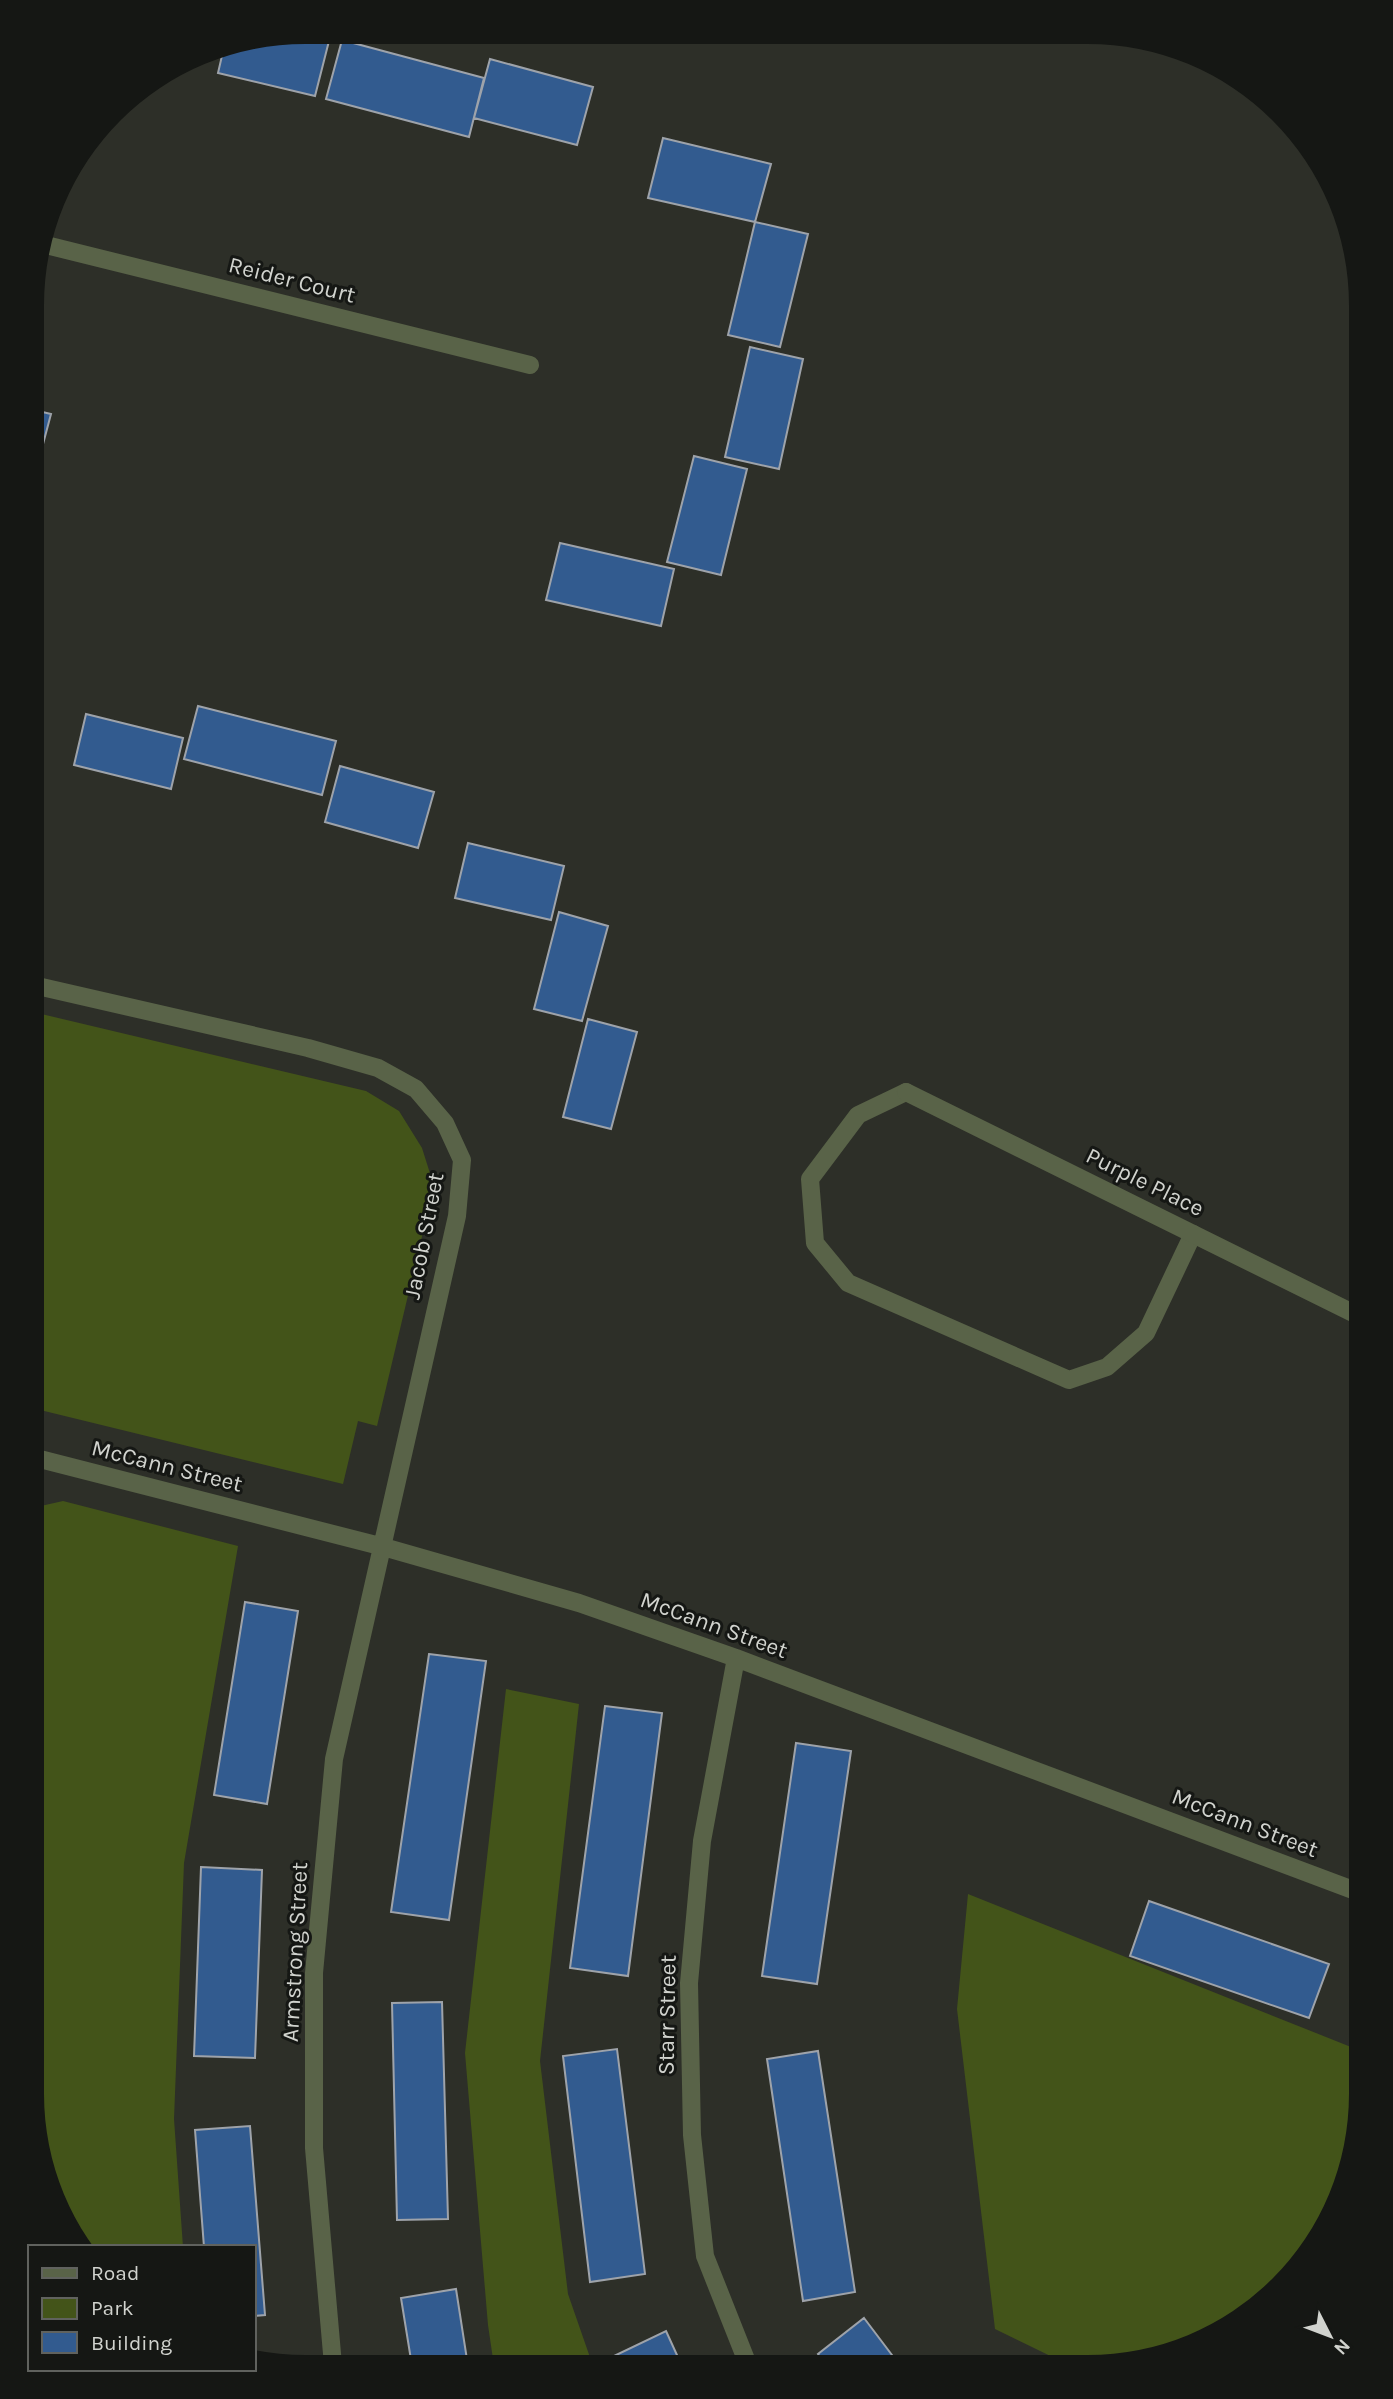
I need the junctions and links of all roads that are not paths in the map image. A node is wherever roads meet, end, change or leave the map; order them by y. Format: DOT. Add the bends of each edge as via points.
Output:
graph roads {
  1 [pos="51,246"];
  2 [pos="530,365"];
  3 [pos="44,988"];
  4 [pos="1193,1234"];
  5 [pos="1349,1311"];
  6 [pos="44,1460"];
  7 [pos="380,1546"];
  8 [pos="736,1658"];
  9 [pos="1349,1888"];
  10 [pos="332,2355"];
  11 [pos="744,2355"];
  1 -- 2 [label="street, Reider Court"];
  3 -- 7 [label="street, Jacob Street" via="378,1068 416,1089 445,1123 462,1160 457,1216"];
  4 -- 4 [label="street, Purple Place" via="906,1092 858,1115 810,1180 815,1243 848,1283 1069,1380 1107,1367 1146,1334"];
  4 -- 5 [label="street, Purple Place"];
  6 -- 7 [label="street, McCann Street"];
  7 -- 8 [label="street, McCann Street" via="579,1603"];
  7 -- 10 [label="street, Armstrong Street" via="334,1759 314,1973 314,2148"];
  8 -- 9 [label="street, McCann Street"];
  8 -- 11 [label="street, Starr Street" via="702,1841 689,1983 692,2135 705,2256"];
}
